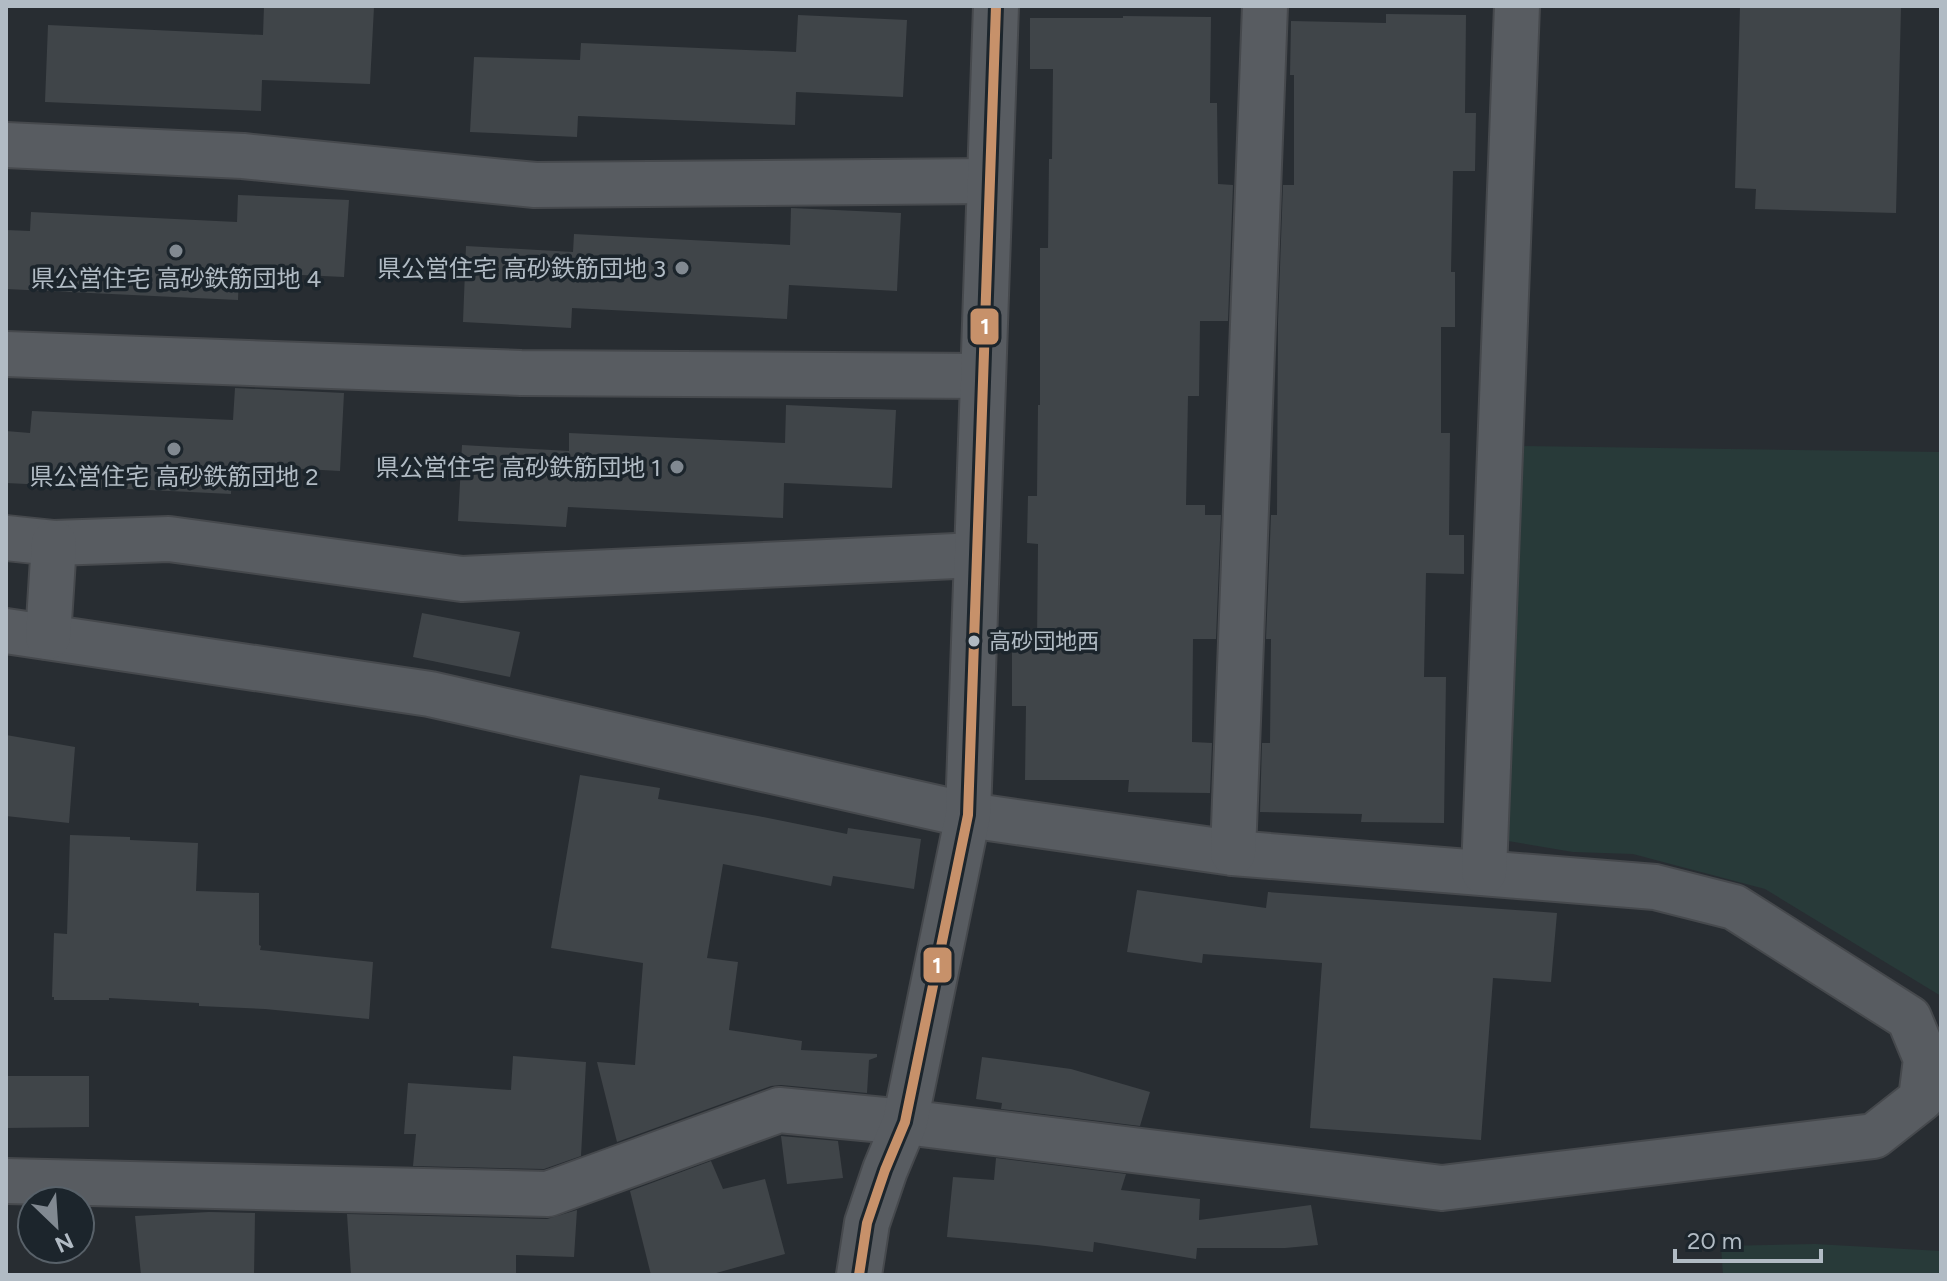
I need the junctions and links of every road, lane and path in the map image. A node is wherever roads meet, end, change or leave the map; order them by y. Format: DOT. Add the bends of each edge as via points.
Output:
graph roads {
  1 [pos="996,6"];
  2 [pos="1265,6"];
  3 [pos="1517,6"];
  4 [pos="6,145"];
  5 [pos="989,181"];
  6 [pos="6,354"];
  7 [pos="983,376"];
  8 [pos="6,538"];
  9 [pos="54,543"];
  10 [pos="977,555"];
  11 [pos="6,631"];
  12 [pos="48,637"];
  13 [pos="968,815"];
  14 [pos="1233,853"];
  15 [pos="1484,872"];
  16 [pos="905,1122"];
  17 [pos="6,1181"];
  18 [pos="859,1275"];
  1 -- 5 [label="street"];
  2 -- 14 [label="street"];
  3 -- 15 [label="street"];
  4 -- 5 [label="street" via="243,156 535,185"];
  5 -- 7 [label="street"];
  6 -- 7 [label="street" via="521,373"];
  7 -- 10 [label="street"];
  8 -- 9 [label="street"];
  9 -- 10 [label="street" via="169,539 462,579"];
  9 -- 12 [label="street"];
  10 -- 13 [label="street"];
  11 -- 12 [label="street"];
  12 -- 13 [label="street" via="430,694"];
  13 -- 14 [label="street"];
  13 -- 16 [label="street"];
  14 -- 15 [label="street"];
  15 -- 16 [label="street" via="1655,887 1734,907 1909,1018 1926,1059 1921,1099 1874,1136 1442,1188"];
  16 -- 17 [label="street" via="779,1110 548,1194"];
  16 -- 18 [label="street" via="867,1223"];
}
